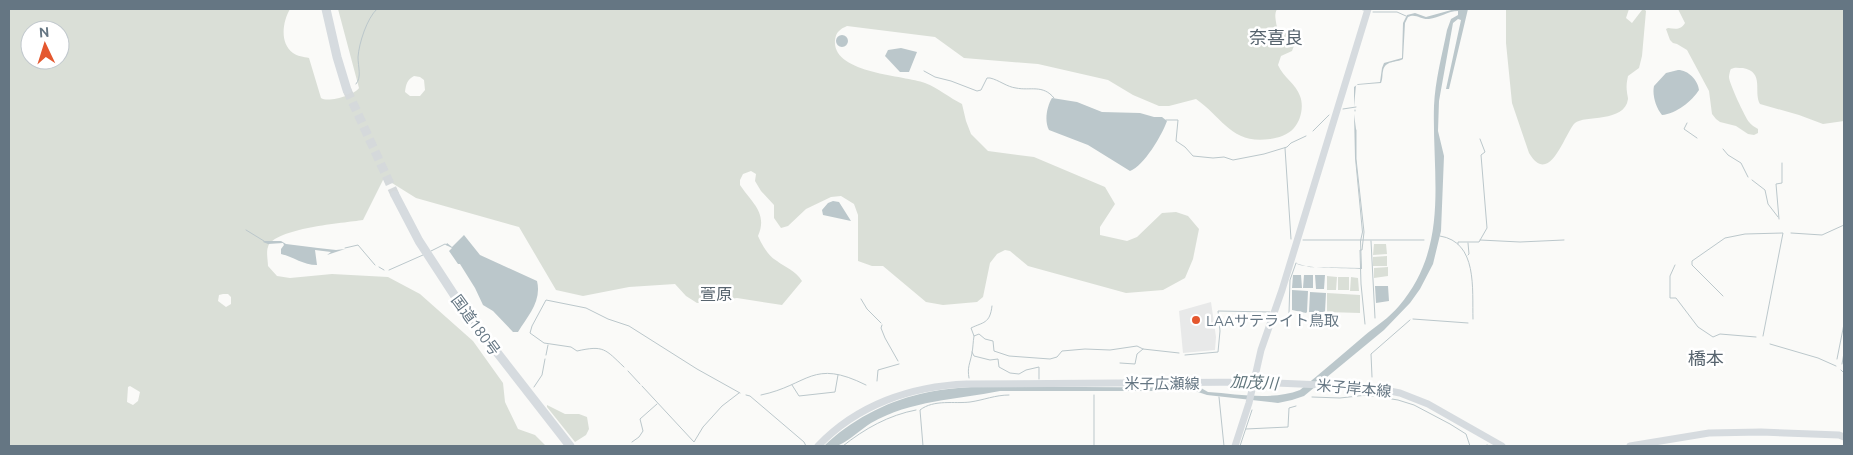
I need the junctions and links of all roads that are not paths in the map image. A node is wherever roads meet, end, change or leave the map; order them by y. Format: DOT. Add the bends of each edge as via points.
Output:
graph roads {
  1 [pos="326,9"];
  2 [pos="1368,9"];
  3 [pos="347,90"];
  4 [pos="394,195"];
  5 [pos="1253,382"];
  6 [pos="1844,437"];
  7 [pos="570,446"];
  8 [pos="818,446"];
  9 [pos="1235,446"];
  10 [pos="1502,446"];
  11 [pos="1630,446"];
  1 -- 3 [label="highway"];
  2 -- 5 [label="main road"];
  4 -- 7 [label="highway, 国道180号" via="419,241 464,310"];
  5 -- 8 [label="main road, 米子広瀬線" via="935,386 868,408"];
  5 -- 9 [label="main road"];
  5 -- 10 [label="main road, 米子岸本線" via="1369,387 1400,393 1446,413"];
  6 -- 11 [label="main road" via="1761,432 1709,433"];
}
